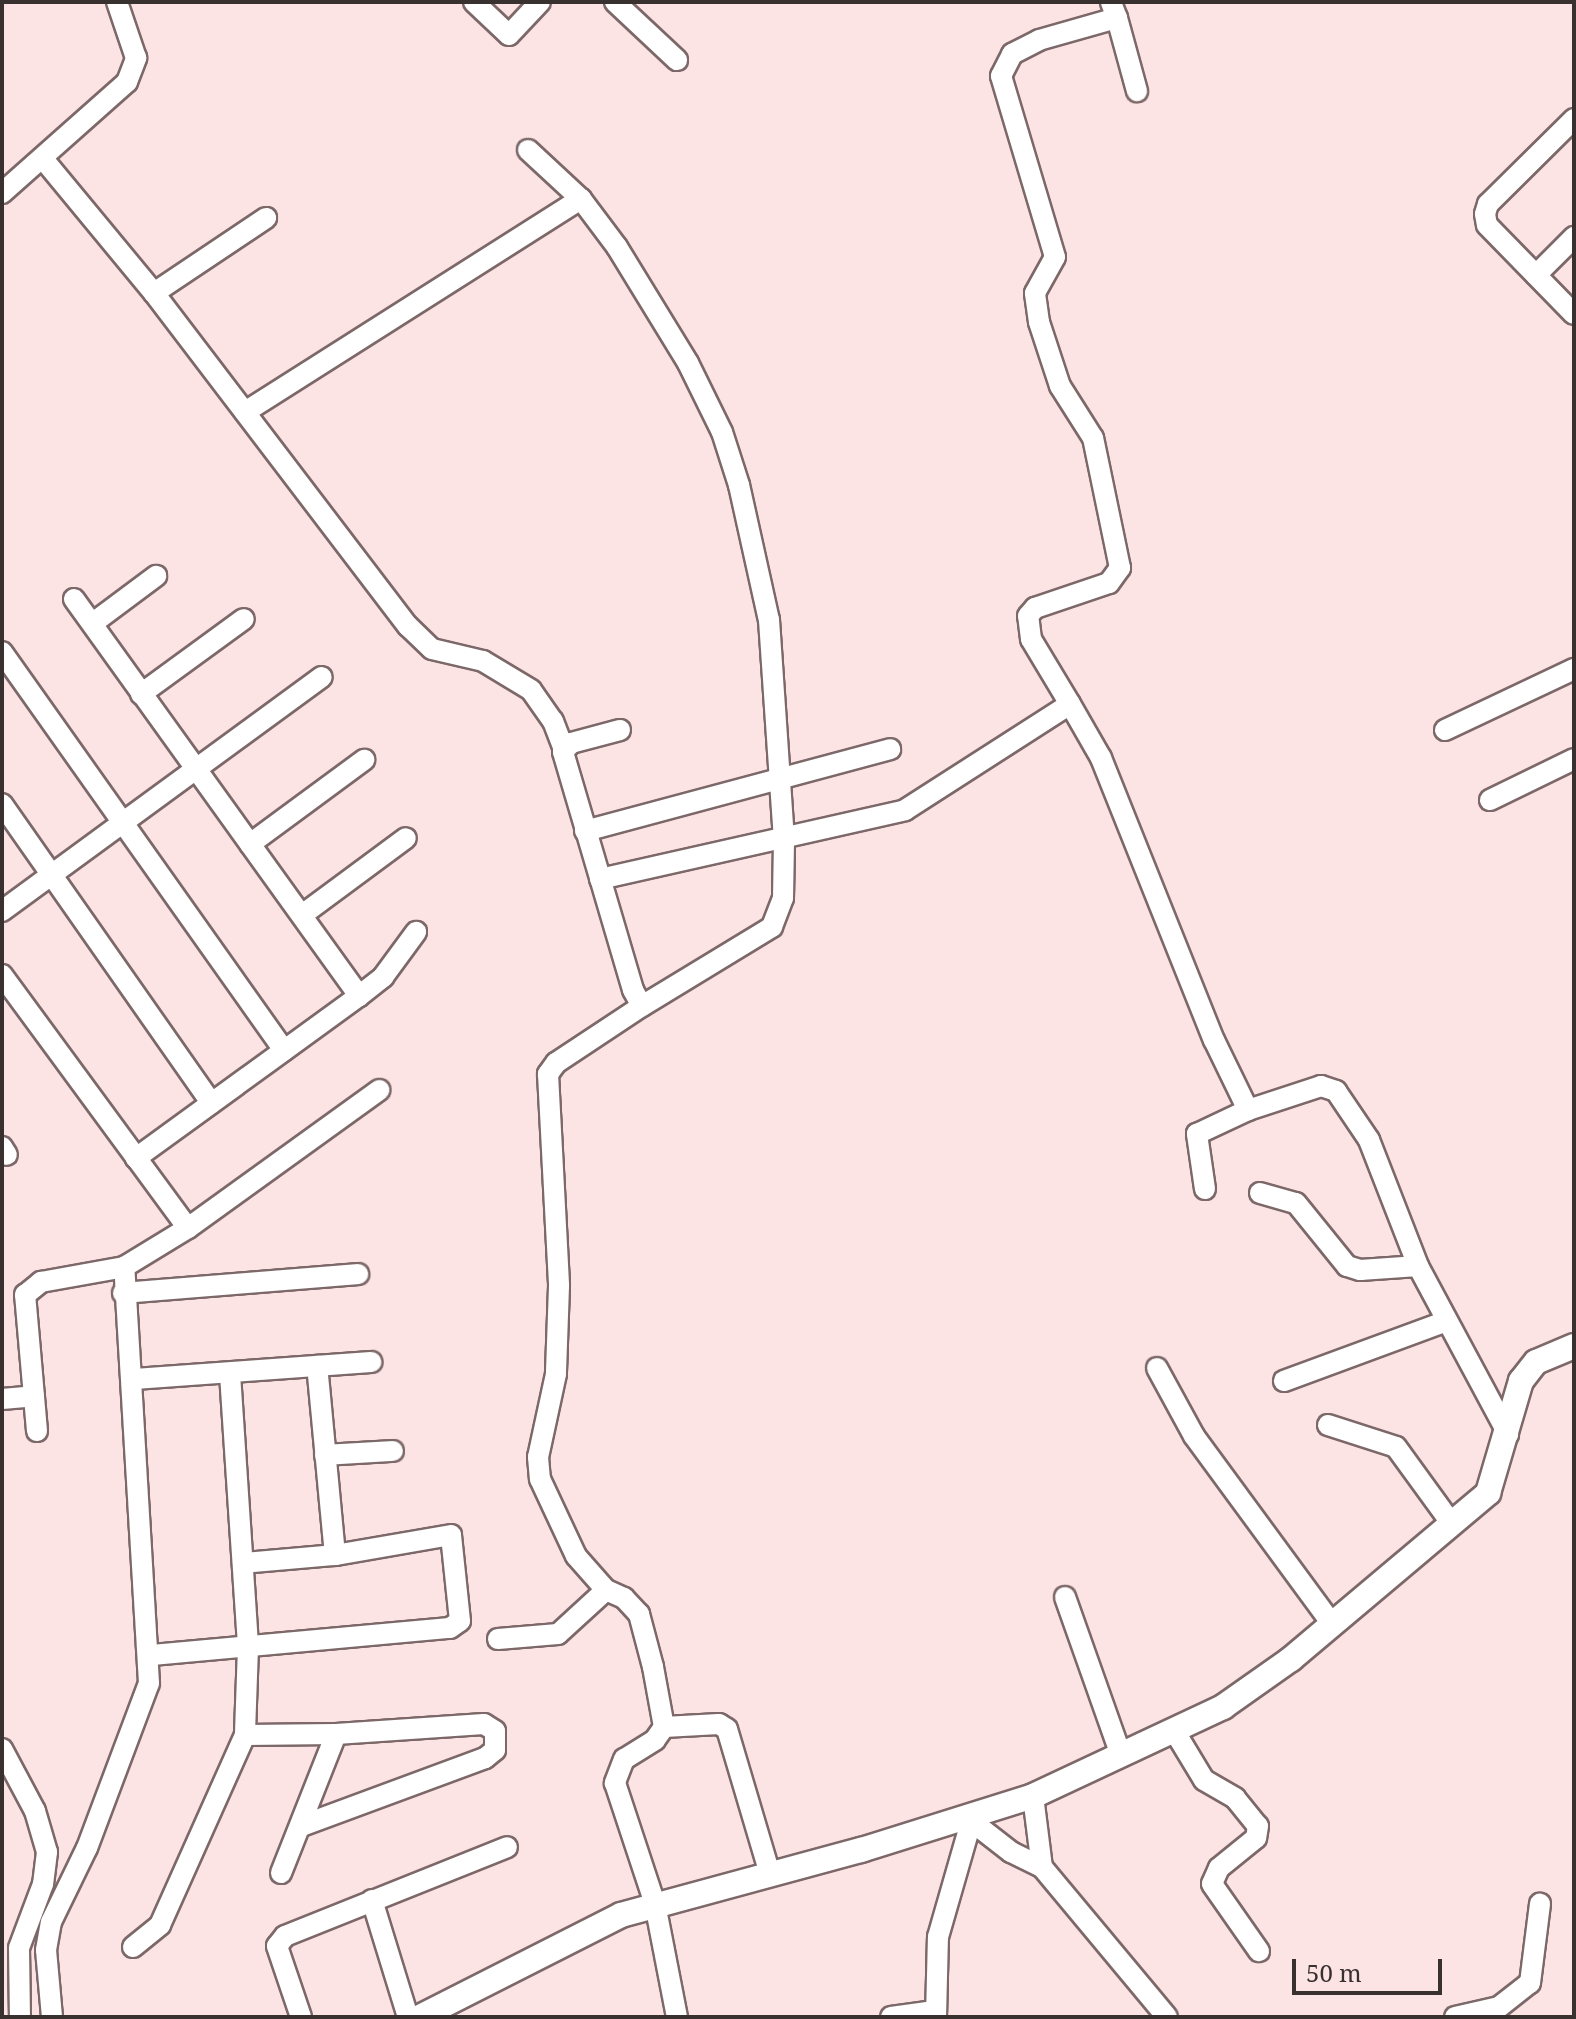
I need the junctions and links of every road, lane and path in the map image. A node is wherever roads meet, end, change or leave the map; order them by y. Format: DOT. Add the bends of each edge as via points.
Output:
graph roads {
  1 [pos="117,2"];
  2 [pos="474,2"];
  3 [pos="540,2"];
  4 [pos="615,2"];
  5 [pos="1114,10"];
  6 [pos="677,60"];
  7 [pos="1137,91"];
  8 [pos="1574,119"];
  9 [pos="528,150"];
  10 [pos="44,160"];
  11 [pos="2,193"];
  12 [pos="581,199"];
  13 [pos="266,218"];
  14 [pos="1574,237"];
  15 [pos="1536,275"];
  16 [pos="154,293"];
  17 [pos="1574,314"];
  18 [pos="245,412"];
  19 [pos="156,576"];
  20 [pos="74,599"];
  21 [pos="244,619"];
  22 [pos="93,623"];
  23 [pos="2,652"];
  24 [pos="1574,669"];
  25 [pos="322,677"];
  26 [pos="141,694"];
  27 [pos="1070,704"];
  28 [pos="620,730"];
  29 [pos="1445,730"];
  30 [pos="564,749"];
  31 [pos="890,749"];
  32 [pos="1574,759"];
  33 [pos="364,760"];
  34 [pos="197,771"];
  35 [pos="782,779"];
  36 [pos="1490,800"];
  37 [pos="2,804"];
  38 [pos="125,823"];
  39 [pos="585,831"];
  40 [pos="406,838"];
  41 [pos="784,841"];
  42 [pos="250,844"];
  43 [pos="54,876"];
  44 [pos="600,879"];
  45 [pos="2,911"];
  46 [pos="302,915"];
  47 [pos="416,932"];
  48 [pos="2,975"];
  49 [pos="359,996"];
  50 [pos="642,1006"];
  51 [pos="284,1050"];
  52 [pos="379,1090"];
  53 [pos="211,1103"];
  54 [pos="1248,1110"];
  55 [pos="136,1158"];
  56 [pos="1205,1189"];
  57 [pos="1260,1193"];
  58 [pos="188,1228"];
  59 [pos="1418,1266"];
  60 [pos="124,1267"];
  61 [pos="358,1274"];
  62 [pos="123,1293"];
  63 [pos="1444,1322"];
  64 [pos="1574,1346"];
  65 [pos="371,1362"];
  66 [pos="317,1366"];
  67 [pos="1157,1368"];
  68 [pos="230,1374"];
  69 [pos="134,1379"];
  70 [pos="1284,1381"];
  71 [pos="34,1396"];
  72 [pos="2,1399"];
  73 [pos="1328,1425"];
  74 [pos="37,1431"];
  75 [pos="1508,1434"];
  76 [pos="393,1451"];
  77 [pos="325,1455"];
  78 [pos="1452,1524"];
  79 [pos="335,1555"];
  80 [pos="243,1563"];
  81 [pos="606,1590"];
  82 [pos="1065,1597"];
  83 [pos="1332,1624"];
  84 [pos="498,1639"];
  85 [pos="248,1647"];
  86 [pos="152,1655"];
  87 [pos="664,1727"];
  88 [pos="1175,1732"];
  89 [pos="336,1734"];
  90 [pos="245,1735"];
  91 [pos="2,1749"];
  92 [pos="1121,1755"];
  93 [pos="1033,1796"];
  94 [pos="968,1820"];
  95 [pos="301,1826"];
  96 [pos="507,1847"];
  97 [pos="1042,1867"];
  98 [pos="281,1873"];
  99 [pos="770,1874"];
  100 [pos="372,1900"];
  101 [pos="655,1904"];
  102 [pos="1540,1904"];
  103 [pos="133,1947"];
  104 [pos="1259,1951"];
  105 [pos="936,2014"];
  106 [pos="20,2017"];
  107 [pos="52,2017"];
  108 [pos="301,2017"];
  109 [pos="408,2017"];
  110 [pos="420,2017"];
  111 [pos="677,2017"];
  112 [pos="891,2017"];
  113 [pos="1167,2017"];
  114 [pos="1455,2017"];
  1 -- 10 [label="street" via="134,42 134,70 103,107"];
  2 -- 3 [label="street" via="509,35"];
  4 -- 6 [label="street"];
  5 -- 7 [label="street"];
  5 -- 27 [label="street" via="1012,54 1001,76 1055,257 1035,293 1039,322 1060,386 1093,438 1120,568 1109,583 1035,608 1028,616 1031,639"];
  8 -- 15 [label="street" via="1488,204 1485,214 1487,225"];
  9 -- 12 [label="street"];
  10 -- 11 [label="street"];
  10 -- 16 [label="street"];
  12 -- 18 [label="street"];
  12 -- 35 [label="street" via="688,363 722,432 769,620"];
  13 -- 16 [label="street"];
  14 -- 15 [label="street"];
  15 -- 17 [label="street"];
  16 -- 18 [label="street"];
  18 -- 30 [label="street" via="427,646 483,661 518,680 553,721"];
  19 -- 22 [label="street"];
  20 -- 22 [label="street"];
  21 -- 26 [label="street"];
  22 -- 26 [label="street"];
  23 -- 38 [label="street"];
  24 -- 29 [label="street"];
  25 -- 34 [label="street"];
  26 -- 34 [label="street"];
  27 -- 41 [label="street" via="905,810"];
  27 -- 54 [label="street" via="1101,758 1214,1040"];
  28 -- 30 [label="street"];
  30 -- 39 [label="street"];
  31 -- 35 [label="street"];
  32 -- 36 [label="street"];
  33 -- 42 [label="street"];
  34 -- 38 [label="street"];
  34 -- 42 [label="street"];
  35 -- 39 [label="street"];
  35 -- 41 [label="street"];
  37 -- 43 [label="street"];
  38 -- 43 [label="street"];
  38 -- 51 [label="street"];
  39 -- 44 [label="street"];
  40 -- 46 [label="street"];
  41 -- 44 [label="street" via="731,847"];
  41 -- 50 [label="street" via="783,898 772,927"];
  42 -- 46 [label="street"];
  43 -- 45 [label="street"];
  43 -- 53 [label="street"];
  44 -- 50 [label="street"];
  46 -- 49 [label="street"];
  47 -- 49 [label="street" via="383,977"];
  48 -- 55 [label="street"];
  49 -- 51 [label="street"];
  50 -- 81 [label="street" via="556,1063 548,1074 559,1286 556,1374 538,1464 576,1556"];
  51 -- 53 [label="street"];
  52 -- 58 [label="street"];
  53 -- 55 [label="street"];
  54 -- 56 [label="street" via="1197,1134"];
  54 -- 59 [label="street" via="1321,1086 1336,1091 1369,1140"];
  55 -- 58 [label="street"];
  57 -- 59 [label="street" via="1296,1203 1347,1266"];
  58 -- 60 [label="street"];
  59 -- 63 [label="street"];
  60 -- 62 [label="street"];
  60 -- 71 [label="street" via="32,1286 25,1295"];
  61 -- 62 [label="street"];
  62 -- 69 [label="street"];
  63 -- 70 [label="street"];
  63 -- 75 [label="street"];
  64 -- 75 [label="street" via="1527,1370"];
  65 -- 66 [label="street"];
  66 -- 68 [label="street"];
  66 -- 77 [label="street"];
  67 -- 83 [label="street" via="1194,1436"];
  68 -- 69 [label="street"];
  68 -- 80 [label="street"];
  69 -- 86 [label="street"];
  71 -- 72 [label="street"];
  71 -- 74 [label="street"];
  73 -- 78 [label="street" via="1396,1447"];
  75 -- 78 [label="street" via="1488,1493"];
  76 -- 77 [label="street"];
  77 -- 79 [label="street"];
  78 -- 83 [label="street"];
  79 -- 80 [label="street"];
  79 -- 85 [label="street" via="451,1535 460,1621 450,1628"];
  80 -- 85 [label="street"];
  81 -- 84 [label="street" via="558,1634"];
  81 -- 87 [label="street" via="624,1598 639,1614"];
  82 -- 92 [label="street"];
  83 -- 88 [label="street" via="1253,1688"];
  85 -- 86 [label="street"];
  85 -- 90 [label="street"];
  86 -- 107 [label="street" via="146,1702 47,1935"];
  87 -- 99 [label="street" via="719,1724 727,1729"];
  87 -- 101 [label="street" via="655,1740 624,1759 615,1780"];
  88 -- 92 [label="street"];
  88 -- 104 [label="street" via="1204,1780 1235,1798 1258,1826 1256,1838 1219,1868 1212,1884"];
  89 -- 90 [label="street"];
  89 -- 95 [label="street"];
  89 -- 95 [label="street" via="484,1724 493,1727 497,1746 485,1758"];
  90 -- 103 [label="street" via="160,1925"];
  91 -- 106 [label="street" via="35,1811 47,1852 43,1884 19,1948"];
  92 -- 93 [label="street"];
  93 -- 94 [label="street"];
  93 -- 97 [label="street"];
  94 -- 97 [label="street"];
  94 -- 99 [label="street"];
  94 -- 105 [label="street" via="938,1937"];
  95 -- 98 [label="street"];
  96 -- 100 [label="street"];
  97 -- 113 [label="street"];
  99 -- 101 [label="street"];
  100 -- 108 [label="street" via="292,1932 277,1946"];
  100 -- 109 [label="street"];
  101 -- 110 [label="street" via="596,1926"];
  101 -- 111 [label="street"];
  102 -- 114 [label="street" via="1530,1983 1499,2007"];
  105 -- 112 [label="street"];
}
